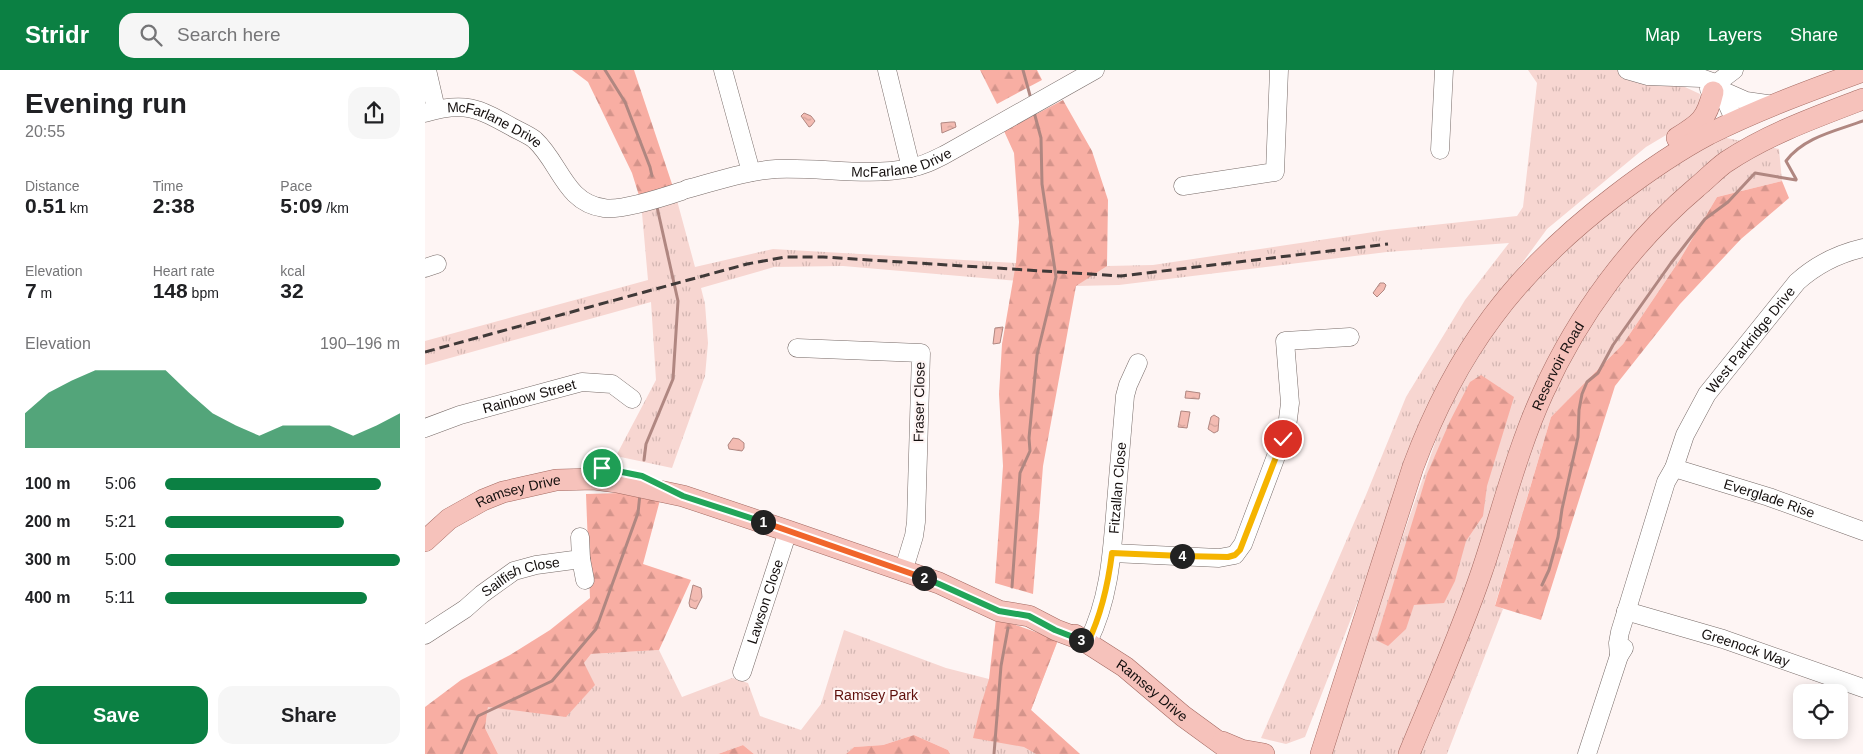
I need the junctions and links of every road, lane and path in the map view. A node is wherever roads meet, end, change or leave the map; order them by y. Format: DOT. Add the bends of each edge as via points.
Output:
graph roads {
  1 [pos="427,70"];
  2 [pos="723,70"];
  3 [pos="887,70"];
  4 [pos="1095,70"];
  5 [pos="1279,70"];
  6 [pos="1444,70"];
  7 [pos="1627,70"];
  8 [pos="1734,70"];
  9 [pos="1863,71"];
  10 [pos="1715,88"];
  11 [pos="1863,91"];
  12 [pos="1863,100"];
  13 [pos="1773,105"];
  14 [pos="431,111"];
  15 [pos="1734,126"];
  16 [pos="1440,150"];
  17 [pos="1726,163"];
  18 [pos="911,168"];
  19 [pos="751,172"];
  20 [pos="1183,186"];
  21 [pos="1863,248"];
  22 [pos="1512,291"];
  23 [pos="1351,337"];
  24 [pos="797,348"];
  25 [pos="1138,363"];
  26 [pos="632,399"];
  27 [pos="425,428"];
  28 [pos="1674,468"];
  29 [pos="683,496"];
  30 [pos="425,528"];
  31 [pos="788,531"];
  32 [pos="1863,531"];
  33 [pos="580,537"];
  34 [pos="425,541"];
  35 [pos="1112,553"];
  36 [pos="581,559"];
  37 [pos="903,572"];
  38 [pos="585,580"];
  39 [pos="1632,613"];
  40 [pos="447,620"];
  41 [pos="425,621"];
  42 [pos="425,635"];
  43 [pos="1457,637"];
  44 [pos="1088,642"];
  45 [pos="742,672"];
  46 [pos="1863,688"];
  47 [pos="1215,739"];
  48 [pos="1317,751"];
  49 [pos="1593,752"];
  50 [pos="1235,754"];
  51 [pos="1264,754"];
  52 [pos="1409,754"];
  53 [pos="1421,754"];
  1 -- 14 [label="street"];
  2 -- 19 [label="street"];
  3 -- 18 [label="street"];
  4 -- 18 [label="street, McFarlane Drive" via="930,162"];
  5 -- 20 [label="street" via="1275,172"];
  6 -- 16 [label="street"];
  7 -- 10 [label="street" via="1648,76 1701,78"];
  8 -- 10 [label="street"];
  9 -- 13 [label="main road"];
  10 -- 13 [label="street" via="1746,100"];
  10 -- 15 [label="street"];
  10 -- 22 [label="main road" via="1709,110 1698,126 1647,156 1571,216 1544,244"];
  11 -- 15 [label="main road" via="1795,116 1758,134 1744,134"];
  12 -- 17 [label="main road, Reservoir Road" via="1792,127"];
  13 -- 15 [label="main road"];
  14 -- 19 [label="street, McFarlane Drive" via="461,106 483,111 535,140 567,186 582,200 604,208 616,208"];
  15 -- 17 [label="main road" via="1735,148"];
  15 -- 22 [label="main road" via="1657,164 1580,223"];
  17 -- 43 [label="main road, Reservoir Road" via="1668,213 1635,248 1560,357 1529,427 1482,572"];
  18 -- 19 [label="street, McFarlane Drive"];
  21 -- 28 [label="street, West Parkridge Drive" via="1829,258 1797,282 1707,394 1685,435"];
  22 -- 48 [label="main road" via="1476,338 1427,430"];
  23 -- 35 [label="street" via="1285,341 1290,403 1287,427 1243,544 1235,555 1219,558"];
  24 -- 37 [label="street, Fraser Close" via="921,354 916,522"];
  25 -- 35 [label="street, Fitzallan Close" via="1125,396"];
  26 -- 27 [label="street, Rainbow Street" via="611,384 582,382 460,415"];
  28 -- 32 [label="street, Everglade Rise" via="1769,497"];
  28 -- 39 [label="street, West Parkridge Drive" via="1676,485"];
  29 -- 30 [label="main road, Ramsey Drive" via="642,476 621,471 559,468 488,487 455,504"];
  29 -- 31 [label="main road, Ramsey Drive"];
  29 -- 34 [label="main road, Ramsey Drive" via="595,479 539,482 483,500 449,520"];
  31 -- 37 [label="main road, Ramsey Drive"];
  31 -- 45 [label="street, Lawson Close"];
  33 -- 36 [label="street, Sailfish Close"];
  35 -- 44 [label="street, Fitzallan Close" via="1103,605"];
  36 -- 38 [label="street"];
  36 -- 40 [label="street, Sailfish Close" via="536,565 514,572"];
  37 -- 44 [label="main road, Ramsey Drive" via="999,611 1029,616"];
  39 -- 46 [label="street, Greenock Way" via="1723,639"];
  39 -- 49 [label="street, West Parkridge Drive" via="1630,636 1619,656"];
  40 -- 41 [label="street"];
  40 -- 42 [label="street, Sailfish Close"];
  43 -- 52 [label="main road, Reservoir Road"];
  43 -- 53 [label="main road" via="1452,678"];
  44 -- 47 [label="main road, Ramsey Drive" via="1125,667"];
  47 -- 50 [label="main road, Ramsey Drive"];
  47 -- 51 [label="main road, Ramsey Drive" via="1241,750"];
}
